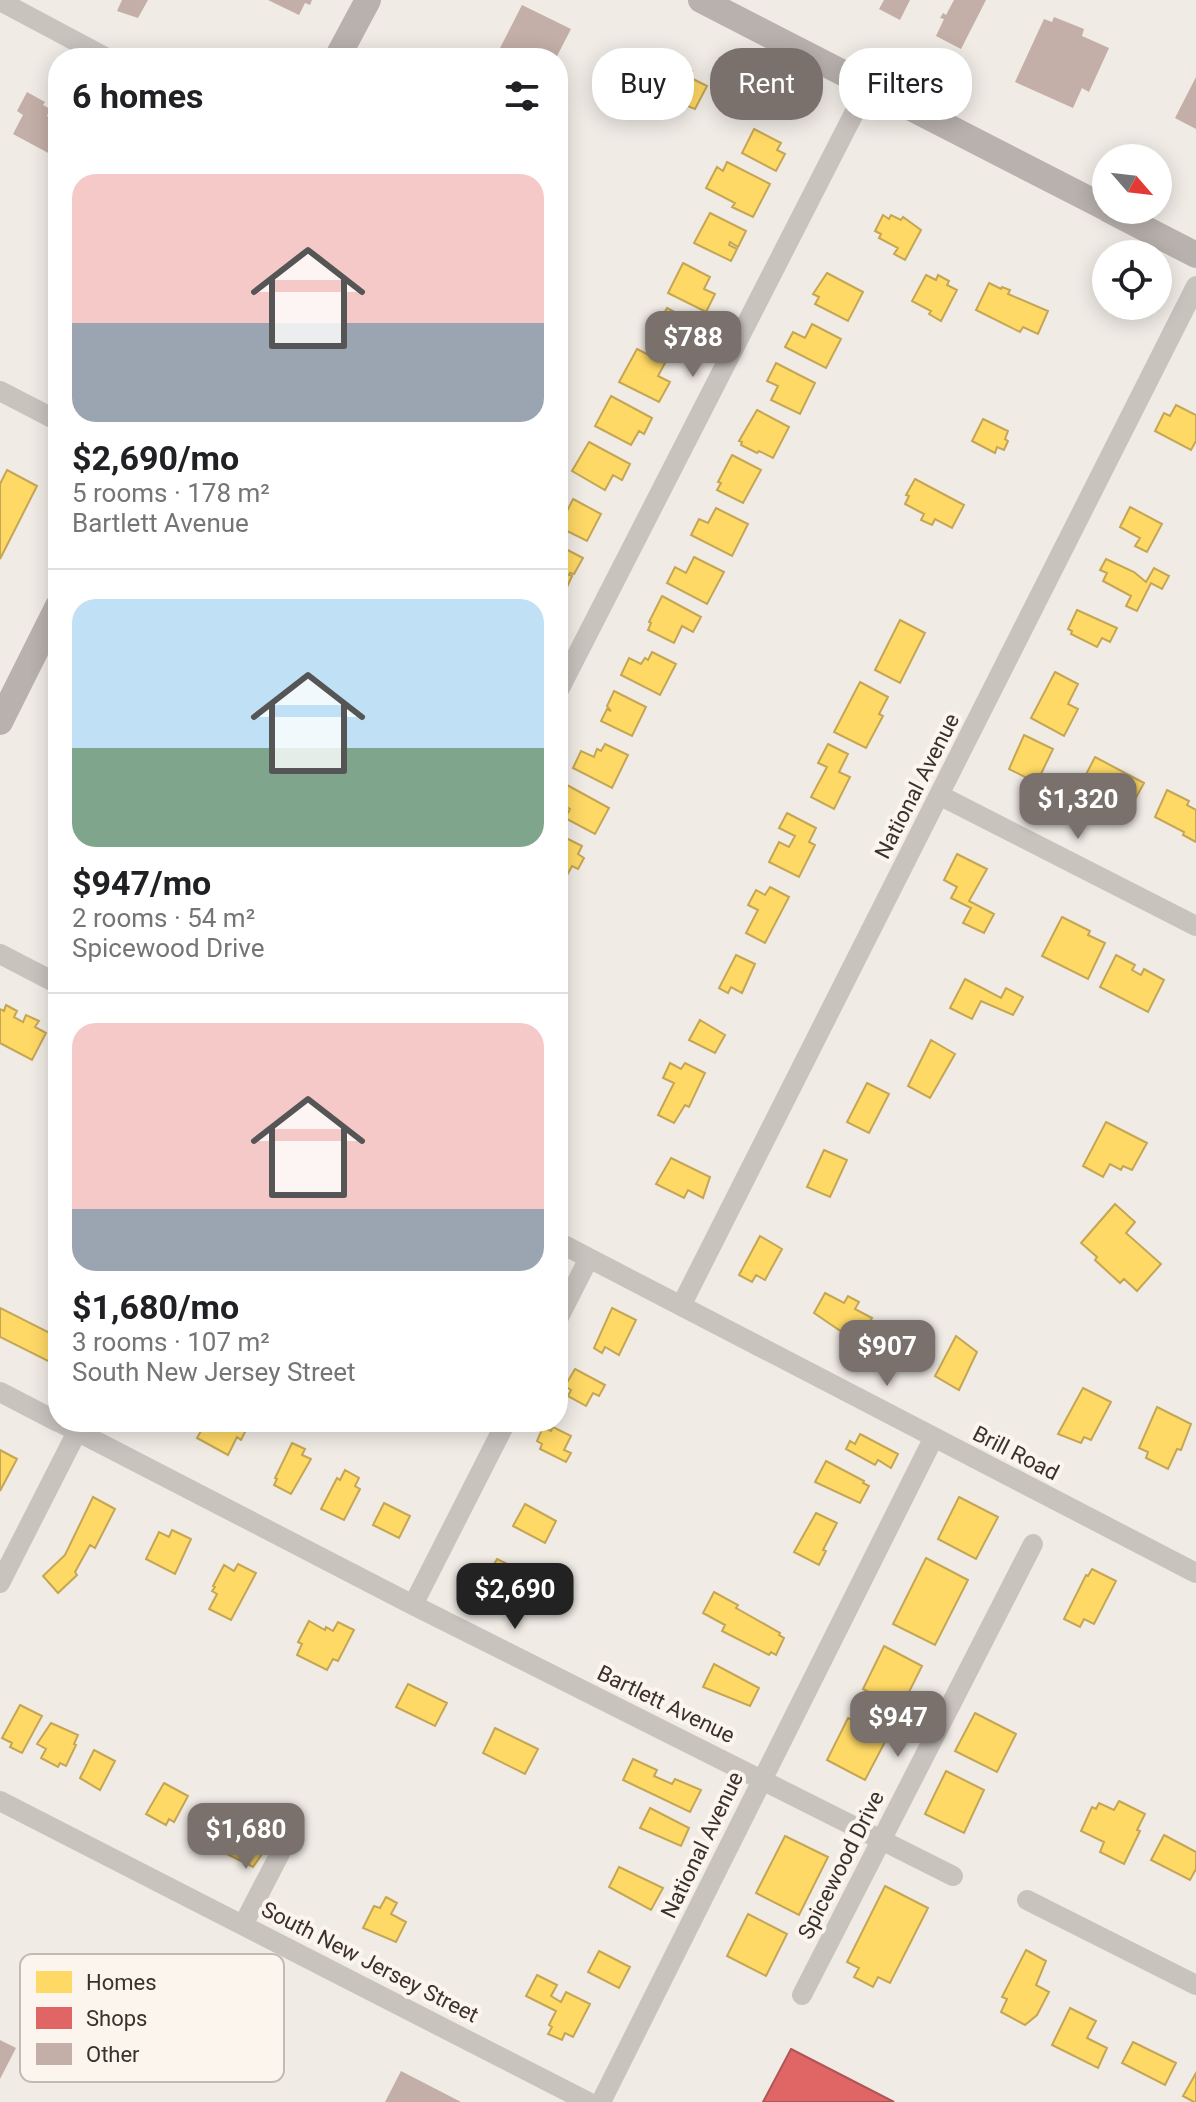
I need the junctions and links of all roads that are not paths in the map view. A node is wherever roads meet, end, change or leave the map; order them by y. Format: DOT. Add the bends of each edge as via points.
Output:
graph roads {
  1 [pos="368,0"];
  2 [pos="701,0"];
  3 [pos="0,1"];
  4 [pos="88,48"];
  5 [pos="342,48"];
  6 [pos="839,71"];
  7 [pos="851,120"];
  8 [pos="934,120"];
  9 [pos="1092,201"];
  10 [pos="1137,224"];
  11 [pos="1196,255"];
  12 [pos="1196,286"];
  13 [pos="0,391"];
  14 [pos="48,416"];
  15 [pos="48,626"];
  16 [pos="568,672"];
  17 [pos="0,722"];
  18 [pos="939,795"];
  19 [pos="1196,926"];
  20 [pos="0,954"];
  21 [pos="48,979"];
  22 [pos="568,1247"];
  23 [pos="589,1258"];
  24 [pos="568,1299"];
  25 [pos="681,1306"];
  26 [pos="0,1392"];
  27 [pos="48,1414"];
  28 [pos="66,1432"];
  29 [pos="84,1432"];
  30 [pos="501,1432"];
  31 [pos="934,1437"];
  32 [pos="1033,1544"];
  33 [pos="1196,1573"];
  34 [pos="0,1583"];
  35 [pos="413,1605"];
  36 [pos="761,1779"];
  37 [pos="0,1801"];
  38 [pos="288,1838"];
  39 [pos="882,1838"];
  40 [pos="953,1876"];
  41 [pos="1027,1900"];
  42 [pos="243,1925"];
  43 [pos="1196,1985"];
  44 [pos="802,1995"];
  45 [pos="588,2102"];
  46 [pos="601,2102"];
  1 -- 5 [label="main road"];
  2 -- 6 [label="main road"];
  3 -- 4 [label="street"];
  7 -- 16 [label="street"];
  8 -- 9 [label="main road"];
  10 -- 11 [label="main road"];
  12 -- 18 [label="street, National Avenue"];
  13 -- 14 [label="street"];
  15 -- 17 [label="main road"];
  18 -- 19 [label="street"];
  18 -- 25 [label="street, National Avenue"];
  20 -- 21 [label="street"];
  22 -- 23 [label="street, Brill Road"];
  23 -- 24 [label="street"];
  23 -- 25 [label="street, Brill Road"];
  25 -- 31 [label="street, Brill Road"];
  26 -- 27 [label="street, Bartlett Avenue"];
  28 -- 34 [label="street"];
  29 -- 35 [label="street, Bartlett Avenue"];
  30 -- 35 [label="street"];
  31 -- 33 [label="street, Brill Road"];
  31 -- 36 [label="street, National Avenue"];
  32 -- 39 [label="street, Spicewood Drive"];
  35 -- 36 [label="street, Bartlett Avenue"];
  36 -- 39 [label="street, Bartlett Avenue"];
  36 -- 46 [label="street, National Avenue"];
  37 -- 42 [label="street, South New Jersey Street"];
  38 -- 42 [label="street"];
  39 -- 40 [label="street, Bartlett Avenue"];
  39 -- 44 [label="street, Spicewood Drive"];
  41 -- 43 [label="street"];
  42 -- 45 [label="street, South New Jersey Street"];
}
